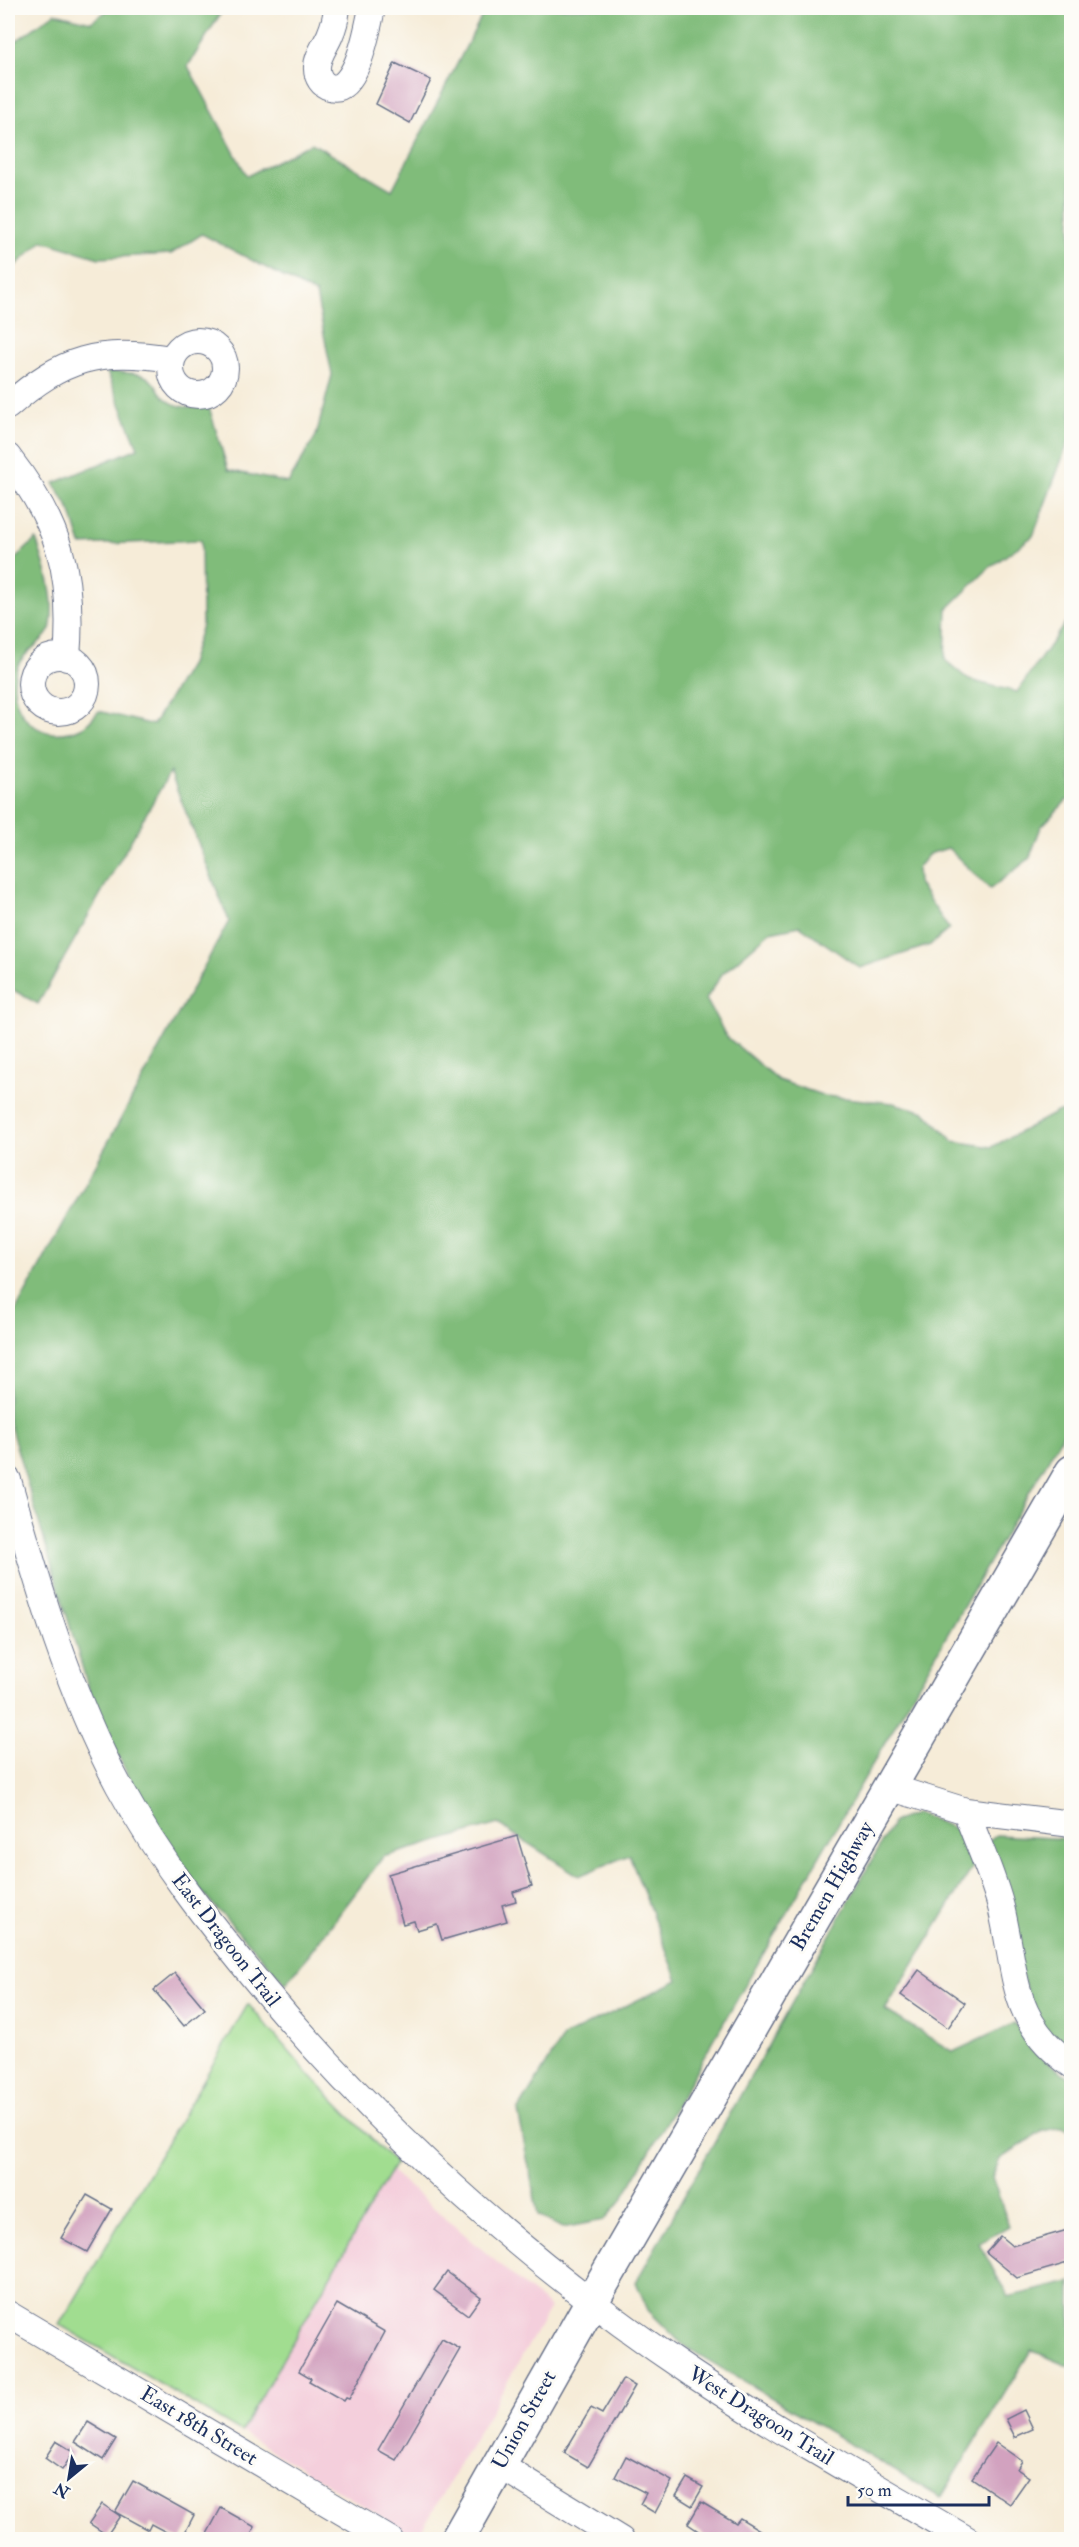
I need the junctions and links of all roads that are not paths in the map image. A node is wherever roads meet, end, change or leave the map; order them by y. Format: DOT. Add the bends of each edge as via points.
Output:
graph roads {
  1 [pos="337,8"];
  2 [pos="372,8"];
  3 [pos="172,360"];
  4 [pos="8,406"];
  5 [pos="8,457"];
  6 [pos="67,658"];
  7 [pos="1071,1472"];
  8 [pos="8,1480"];
  9 [pos="890,1787"];
  10 [pos="966,1811"];
  11 [pos="1071,1824"];
  12 [pos="1071,2065"];
  13 [pos="592,2301"];
  14 [pos="8,2314"];
  15 [pos="499,2465"];
  16 [pos="390,2540"];
  17 [pos="457,2540"];
  18 [pos="621,2540"];
  19 [pos="968,2540"];
  1 -- 2 [label="street" via="316,66 317,75 330,87 343,86 352,78"];
  3 -- 4 [label="street" via="118,355 69,364 48,374"];
  5 -- 6 [label="street" via="45,511 58,541 70,611"];
  7 -- 9 [label="main road, Bremen Highway"];
  8 -- 13 [label="street, East Dragoon Trail" via="76,1697 119,1786 175,1878 297,2028 365,2102 507,2233"];
  9 -- 10 [label="street"];
  9 -- 13 [label="main road, Bremen Highway"];
  10 -- 11 [label="street"];
  10 -- 12 [label="street" via="1002,1911 1022,2005 1037,2034"];
  13 -- 15 [label="main road, Union Street"];
  13 -- 19 [label="street, West Dragoon Trail" via="694,2375"];
  14 -- 16 [label="street, East 18th Street"];
  15 -- 17 [label="main road, Union Street"];
  15 -- 18 [label="street"];
}
